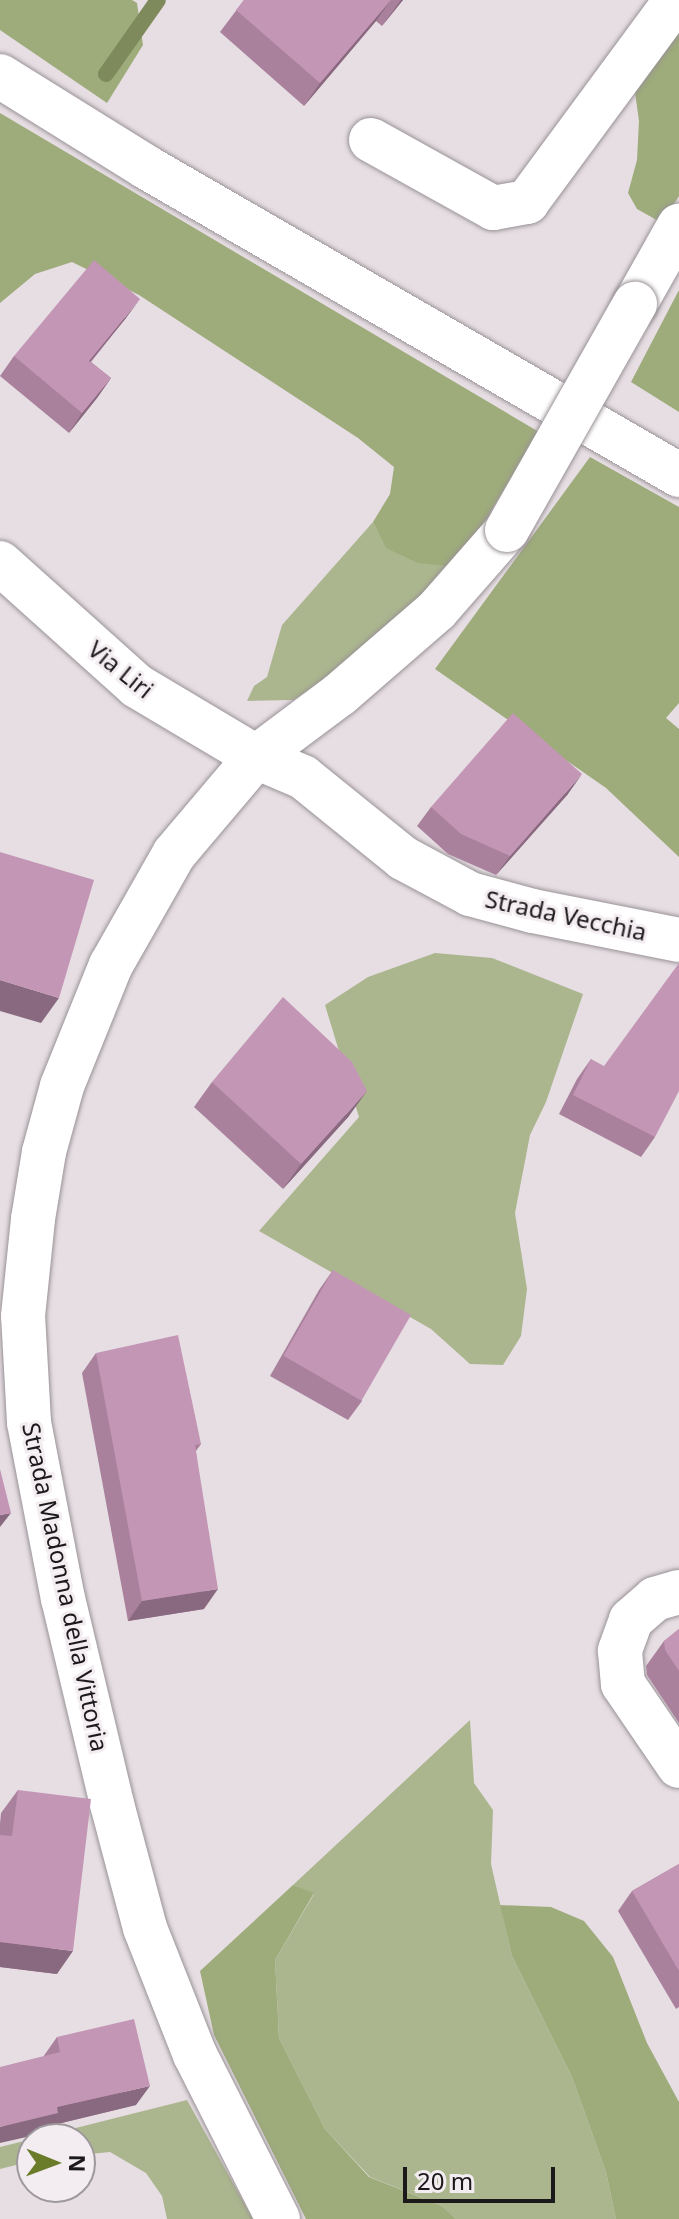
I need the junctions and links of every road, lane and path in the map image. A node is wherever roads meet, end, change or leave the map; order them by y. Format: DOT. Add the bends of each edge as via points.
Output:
graph roads {
  1 [pos="676,0"];
  2 [pos="0,76"];
  3 [pos="371,140"];
  4 [pos="679,226"];
  5 [pos="679,475"];
  6 [pos="0,563"];
  7 [pos="256,757"];
  8 [pos="679,940"];
  9 [pos="679,1592"];
  10 [pos="679,1766"];
  11 [pos="278,2219"];
  1 -- 3 [label="main road" via="527,202 493,208"];
  2 -- 5 [label="main road" via="146,167"];
  4 -- 7 [label="main road, Strada Madonna della Vittoria, bridge" via="507,530 437,610 339,695"];
  6 -- 7 [label="main road, Via Liri" via="137,686"];
  7 -- 8 [label="main road, Strada Vecchia" via="303,777 403,858 470,894"];
  7 -- 11 [label="main road, Strada Madonna della Vittoria" via="174,854 111,965 62,1086 44,1152 23,1316 29,1422 63,1599 145,1928 195,2055"];
  9 -- 10 [label="main road" via="655,1599 631,1620 620,1651 623,1684"];
}
